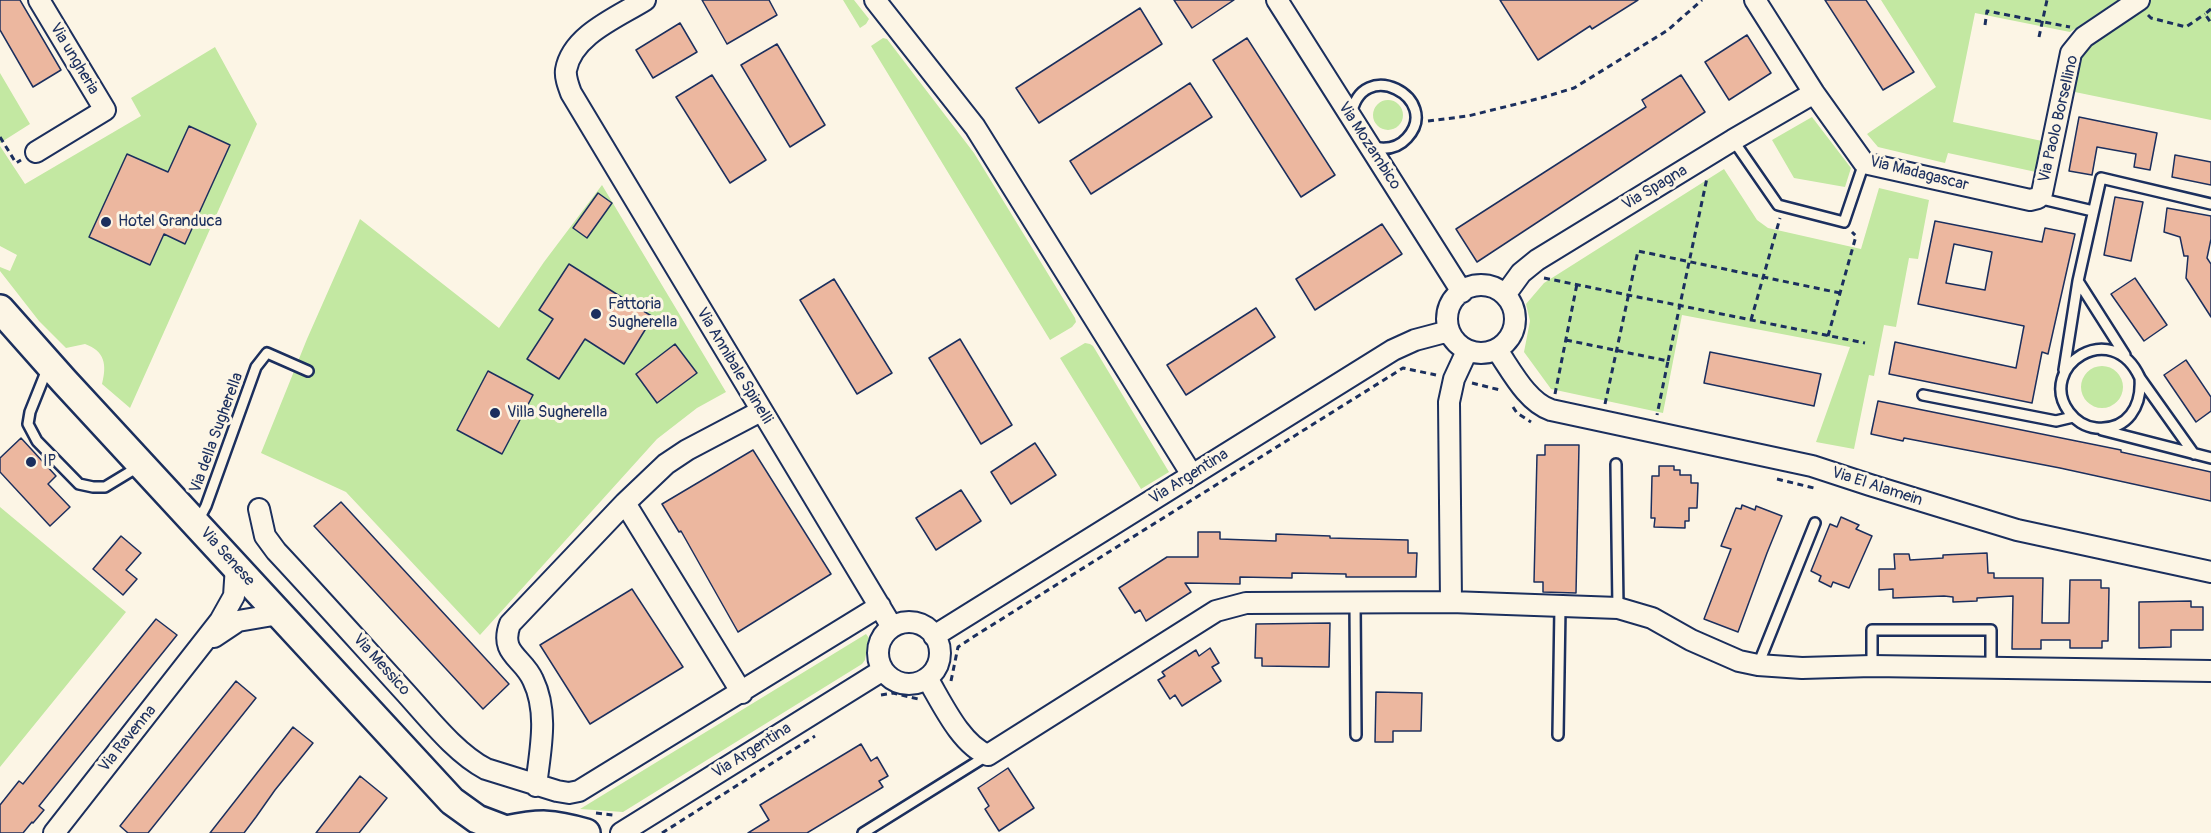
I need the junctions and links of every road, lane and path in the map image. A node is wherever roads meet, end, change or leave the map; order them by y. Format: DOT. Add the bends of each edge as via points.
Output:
graph roads {
  1 [pos="39,0"];
  2 [pos="645,0"];
  3 [pos="874,0"];
  4 [pos="1276,0"];
  5 [pos="1702,0"];
  6 [pos="1755,0"];
  7 [pos="2048,0"];
  8 [pos="2141,5"];
  9 [pos="2211,9"];
  10 [pos="2205,14"];
  11 [pos="2043,22"];
  12 [pos="2211,23"];
  13 [pos="1985,25"];
  14 [pos="2039,37"];
  15 [pos="1814,93"];
  16 [pos="1351,118"];
  17 [pos="1415,120"];
  18 [pos="0,137"];
  19 [pos="1733,140"];
  20 [pos="1371,147"];
  21 [pos="36,152"];
  22 [pos="1864,163"];
  23 [pos="1707,175"];
  24 [pos="2038,198"];
  25 [pos="2211,204"];
  26 [pos="1783,206"];
  27 [pos="2093,211"];
  28 [pos="1844,222"];
  29 [pos="1689,261"];
  30 [pos="1763,277"];
  31 [pos="2078,280"];
  32 [pos="1540,282"];
  33 [pos="1578,284"];
  34 [pos="1462,292"];
  35 [pos="1840,293"];
  36 [pos="1628,294"];
  37 [pos="1505,295"];
  38 [pos="1680,305"];
  39 [pos="4,316"];
  40 [pos="1751,320"];
  41 [pos="1449,331"];
  42 [pos="1828,336"];
  43 [pos="1566,340"];
  44 [pos="1865,344"];
  45 [pos="1497,350"];
  46 [pos="1616,350"];
  47 [pos="1467,351"];
  48 [pos="2126,357"];
  49 [pos="1668,361"];
  50 [pos="49,364"];
  51 [pos="308,371"];
  52 [pos="2140,378"];
  53 [pos="1454,379"];
  54 [pos="2061,387"];
  55 [pos="1923,395"];
  56 [pos="1504,396"];
  57 [pos="1509,402"];
  58 [pos="761,411"];
  59 [pos="1542,413"];
  60 [pos="2073,417"];
  61 [pos="1601,421"];
  62 [pos="2094,428"];
  63 [pos="1653,432"];
  64 [pos="2194,454"];
  65 [pos="2211,458"];
  66 [pos="1616,464"];
  67 [pos="142,465"];
  68 [pos="1192,475"];
  69 [pos="1772,478"];
  70 [pos="1818,489"];
  71 [pos="625,502"];
  72 [pos="259,509"];
  73 [pos="1815,522"];
  74 [pos="197,524"];
  75 [pos="236,566"];
  76 [pos="2211,572"];
  77 [pos="1451,602"];
  78 [pos="1355,603"];
  79 [pos="880,606"];
  80 [pos="1560,607"];
  81 [pos="1618,608"];
  82 [pos="279,614"];
  83 [pos="892,627"];
  84 [pos="934,636"];
  85 [pos="203,646"];
  86 [pos="1758,665"];
  87 [pos="1872,666"];
  88 [pos="1991,669"];
  89 [pos="882,670"];
  90 [pos="2211,671"];
  91 [pos="927,678"];
  92 [pos="742,693"];
  93 [pos="877,697"];
  94 [pos="939,698"];
  95 [pos="820,733"];
  96 [pos="1356,735"];
  97 [pos="1558,735"];
  98 [pos="988,755"];
  99 [pos="536,786"];
  100 [pos="452,801"];
  101 [pos="504,832"];
  102 [pos="54,833"];
  103 [pos="462,833"];
  104 [pos="586,833"];
  105 [pos="621,833"];
  106 [pos="662,833"];
  107 [pos="863,833"];
  1 -- 21 [label="street, Via ungheria" via="105,110"];
  2 -- 58 [label="street, Via Annibale Spinelli" via="579,44 570,57 567,81 576,103"];
  3 -- 68 [label="street" via="975,127"];
  4 -- 16 [label="street, Via Mozambico"];
  5 -- 17 [label="path" via="1668,30 1574,88 1468,116"];
  6 -- 15 [label="street, Via Madagascar"];
  7 -- 11 [label="path"];
  8 -- 10 [label="path" via="2151,18 2186,27"];
  8 -- 24 [label="street, Via Paolo Borsellino" via="2084,37 2071,53"];
  9 -- 10 [label="path"];
  10 -- 12 [label="path"];
  11 -- 13 [label="path" via="1987,11"];
  11 -- 14 [label="path"];
  15 -- 19 [label="street, Via Spagna"];
  15 -- 22 [label="street, Via Madagascar"];
  16 -- 17 [label="lane" via="1353,107 1366,90 1387,85 1406,95"];
  16 -- 20 [label="street, Via Mozambico"];
  17 -- 20 [label="lane" via="1410,135 1402,143 1392,148"];
  18 -- 21 [label="path" via="16,163"];
  19 -- 26 [label="lane" via="1778,205"];
  19 -- 37 [label="street, Via Spagna" via="1537,260 1521,273"];
  20 -- 34 [label="street, Via Mozambico"];
  22 -- 24 [label="street, Via Madagascar" via="2030,200"];
  22 -- 28 [label="lane"];
  23 -- 29 [label="path"];
  24 -- 27 [label="lane, Via Madagascar"];
  25 -- 27 [label="lane" via="2101,178"];
  26 -- 28 [label="lane"];
  26 -- 30 [label="path"];
  27 -- 31 [label="lane"];
  28 -- 35 [label="path" via="1856,236"];
  29 -- 30 [label="path"];
  29 -- 36 [label="path" via="1638,251"];
  29 -- 38 [label="path"];
  30 -- 35 [label="path"];
  30 -- 40 [label="path"];
  31 -- 48 [label="lane"];
  31 -- 54 [label="lane"];
  32 -- 33 [label="path" via="1545,277"];
  33 -- 36 [label="path"];
  33 -- 43 [label="path"];
  34 -- 37 [label="street" via="1479,285"];
  34 -- 41 [label="street" via="1449,309"];
  35 -- 42 [label="path"];
  36 -- 38 [label="path"];
  36 -- 46 [label="path"];
  37 -- 45 [label="street" via="1515,314 1515,324 1512,334"];
  38 -- 40 [label="path"];
  38 -- 49 [label="path"];
  39 -- 50 [label="main road, Via Senese"];
  40 -- 42 [label="path"];
  41 -- 47 [label="street"];
  41 -- 68 [label="street, Via Argentina" via="1421,337 1393,350"];
  42 -- 44 [label="path"];
  43 -- 46 [label="path"];
  43 -- 59 [label="path"];
  45 -- 47 [label="street"];
  45 -- 59 [label="street"];
  46 -- 49 [label="path"];
  46 -- 61 [label="path"];
  47 -- 53 [label="street"];
  48 -- 52 [label="lane"];
  48 -- 54 [label="lane" via="2103,348 2085,353 2070,364"];
  49 -- 63 [label="path"];
  50 -- 67 [label="main road, Via Senese"];
  50 -- 67 [label="lane" via="30,412 28,424 36,441 79,484 105,487"];
  51 -- 74 [label="lane, Via della Sugherella" via="267,353 256,367"];
  52 -- 62 [label="lane" via="2138,404 2131,416 2108,428"];
  52 -- 64 [label="lane"];
  53 -- 56 [label="path" via="1500,389"];
  53 -- 77 [label="street" via="1449,402"];
  53 -- 94 [label="path" via="1403,368 1393,374 962,644 951,675 952,688"];
  54 -- 60 [label="lane" via="2062,398"];
  55 -- 60 [label="lane" via="2056,421"];
  57 -- 59 [label="path" via="1517,413"];
  58 -- 71 [label="street" via="666,464"];
  58 -- 79 [label="street, Via Annibale Spinelli"];
  59 -- 61 [label="street, Via El Alamein"];
  60 -- 62 [label="lane"];
  61 -- 63 [label="street, Via El Alamein"];
  62 -- 64 [label="lane"];
  63 -- 76 [label="street, Via El Alamein" via="1812,466 2017,530"];
  64 -- 65 [label="lane"];
  66 -- 81 [label="lane"];
  67 -- 74 [label="main road, Via Senese"];
  68 -- 84 [label="street, Via Argentina"];
  69 -- 70 [label="path"];
  71 -- 92 [label="street"];
  71 -- 99 [label="street" via="510,624 506,636 506,644 533,679 541,706 543,728"];
  72 -- 99 [label="street, Via Messico" via="265,536 276,551 455,745 486,769"];
  73 -- 86 [label="lane"];
  74 -- 75 [label="main road, Via Senese"];
  75 -- 82 [label="main road, Via Senese"];
  75 -- 85 [label="street, Via Ravenna" via="233,601"];
  77 -- 78 [label="street"];
  77 -- 80 [label="street"];
  78 -- 96 [label="lane"];
  78 -- 98 [label="street" via="1246,603 1216,611"];
  79 -- 83 [label="street, Via Annibale Spinelli"];
  79 -- 92 [label="street, Via Messico"];
  80 -- 81 [label="street"];
  80 -- 97 [label="lane"];
  81 -- 86 [label="street" via="1652,618 1738,661"];
  82 -- 85 [label="street, Via Ravenna" via="238,621"];
  82 -- 100 [label="main road, Via Senese"];
  83 -- 84 [label="street" via="920,624"];
  83 -- 89 [label="street" via="878,651"];
  84 -- 91 [label="street" via="939,659"];
  85 -- 102 [label="street, Via Ravenna"];
  86 -- 87 [label="street"];
  87 -- 88 [label="street"];
  87 -- 88 [label="lane" via="1872,630 1991,630"];
  88 -- 90 [label="street"];
  89 -- 91 [label="street" via="903,684"];
  89 -- 105 [label="street, Via Argentina"];
  91 -- 94 [label="street"];
  92 -- 99 [label="street, Via Messico" via="579,791 569,793"];
  93 -- 94 [label="path" via="892,693 920,699 927,705"];
  94 -- 98 [label="street" via="970,745"];
  95 -- 106 [label="path"];
  98 -- 107 [label="lane"];
  100 -- 101 [label="main road, Via Senese"];
  100 -- 103 [label="main road, Via Senese"];
  101 -- 104 [label="main road" via="537,824"];
}
